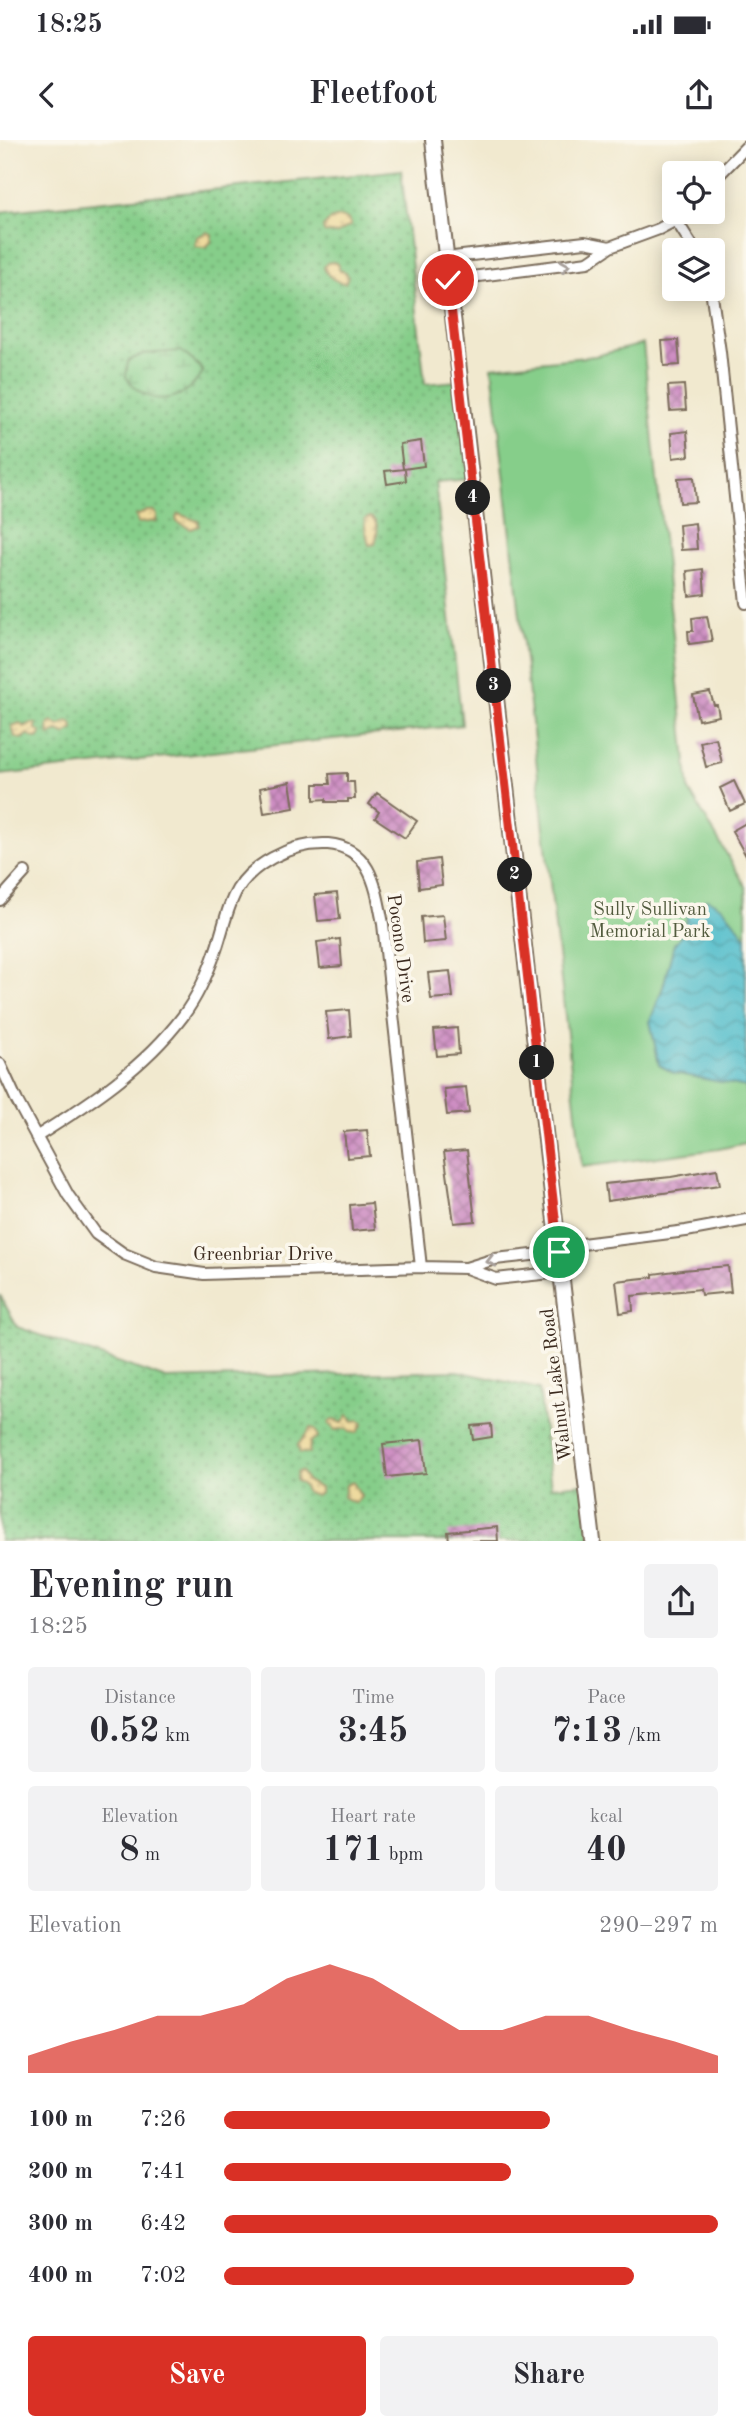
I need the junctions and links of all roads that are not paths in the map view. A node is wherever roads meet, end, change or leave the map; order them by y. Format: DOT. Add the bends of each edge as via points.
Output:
graph roads {
  1 [pos="433,140"];
  2 [pos="746,147"];
  3 [pos="725,169"];
  4 [pos="665,224"];
  5 [pos="610,247"];
  6 [pos="536,248"];
  7 [pos="445,258"];
  8 [pos="537,270"];
  9 [pos="448,280"];
  10 [pos="713,301"];
  11 [pos="746,603"];
  12 [pos="25,872"];
  13 [pos="0,900"];
  14 [pos="0,1064"];
  15 [pos="36,1137"];
  16 [pos="746,1220"];
  17 [pos="558,1250"];
  18 [pos="421,1267"];
  19 [pos="466,1268"];
  20 [pos="561,1272"];
  21 [pos="593,1541"];
  1 -- 7 [label="street, Walnut Lake Road"];
  2 -- 3 [label="street"];
  4 -- 5 [label="street"];
  5 -- 6 [label="street" via="585,243"];
  8 -- 5 [label="street, one-way" via="588,262"];
  6 -- 7 [label="street"];
  6 -- 8 [label="street"];
  7 -- 9 [label="street, Walnut Lake Road"];
  8 -- 9 [label="street"];
  9 -- 17 [label="street, Walnut Lake Road"];
  10 -- 11 [label="street"];
  12 -- 13 [label="street"];
  14 -- 15 [label="street, Greenbriar Drive"];
  15 -- 18 [label="street, Greenbriar Drive" via="96,1234 124,1254 156,1267 204,1274"];
  15 -- 18 [label="street, Pocono Drive" via="154,1051 205,979 234,891 255,868 296,848 337,846 368,867 383,924"];
  16 -- 17 [label="street, Greenbriar Drive"];
  17 -- 19 [label="street, Greenbriar Drive, one-way"];
  17 -- 20 [label="street, Walnut Lake Road"];
  18 -- 19 [label="street, Greenbriar Drive"];
  19 -- 20 [label="street, Greenbriar Drive" via="496,1279"];
  20 -- 21 [label="street, Walnut Lake Road"];
}
